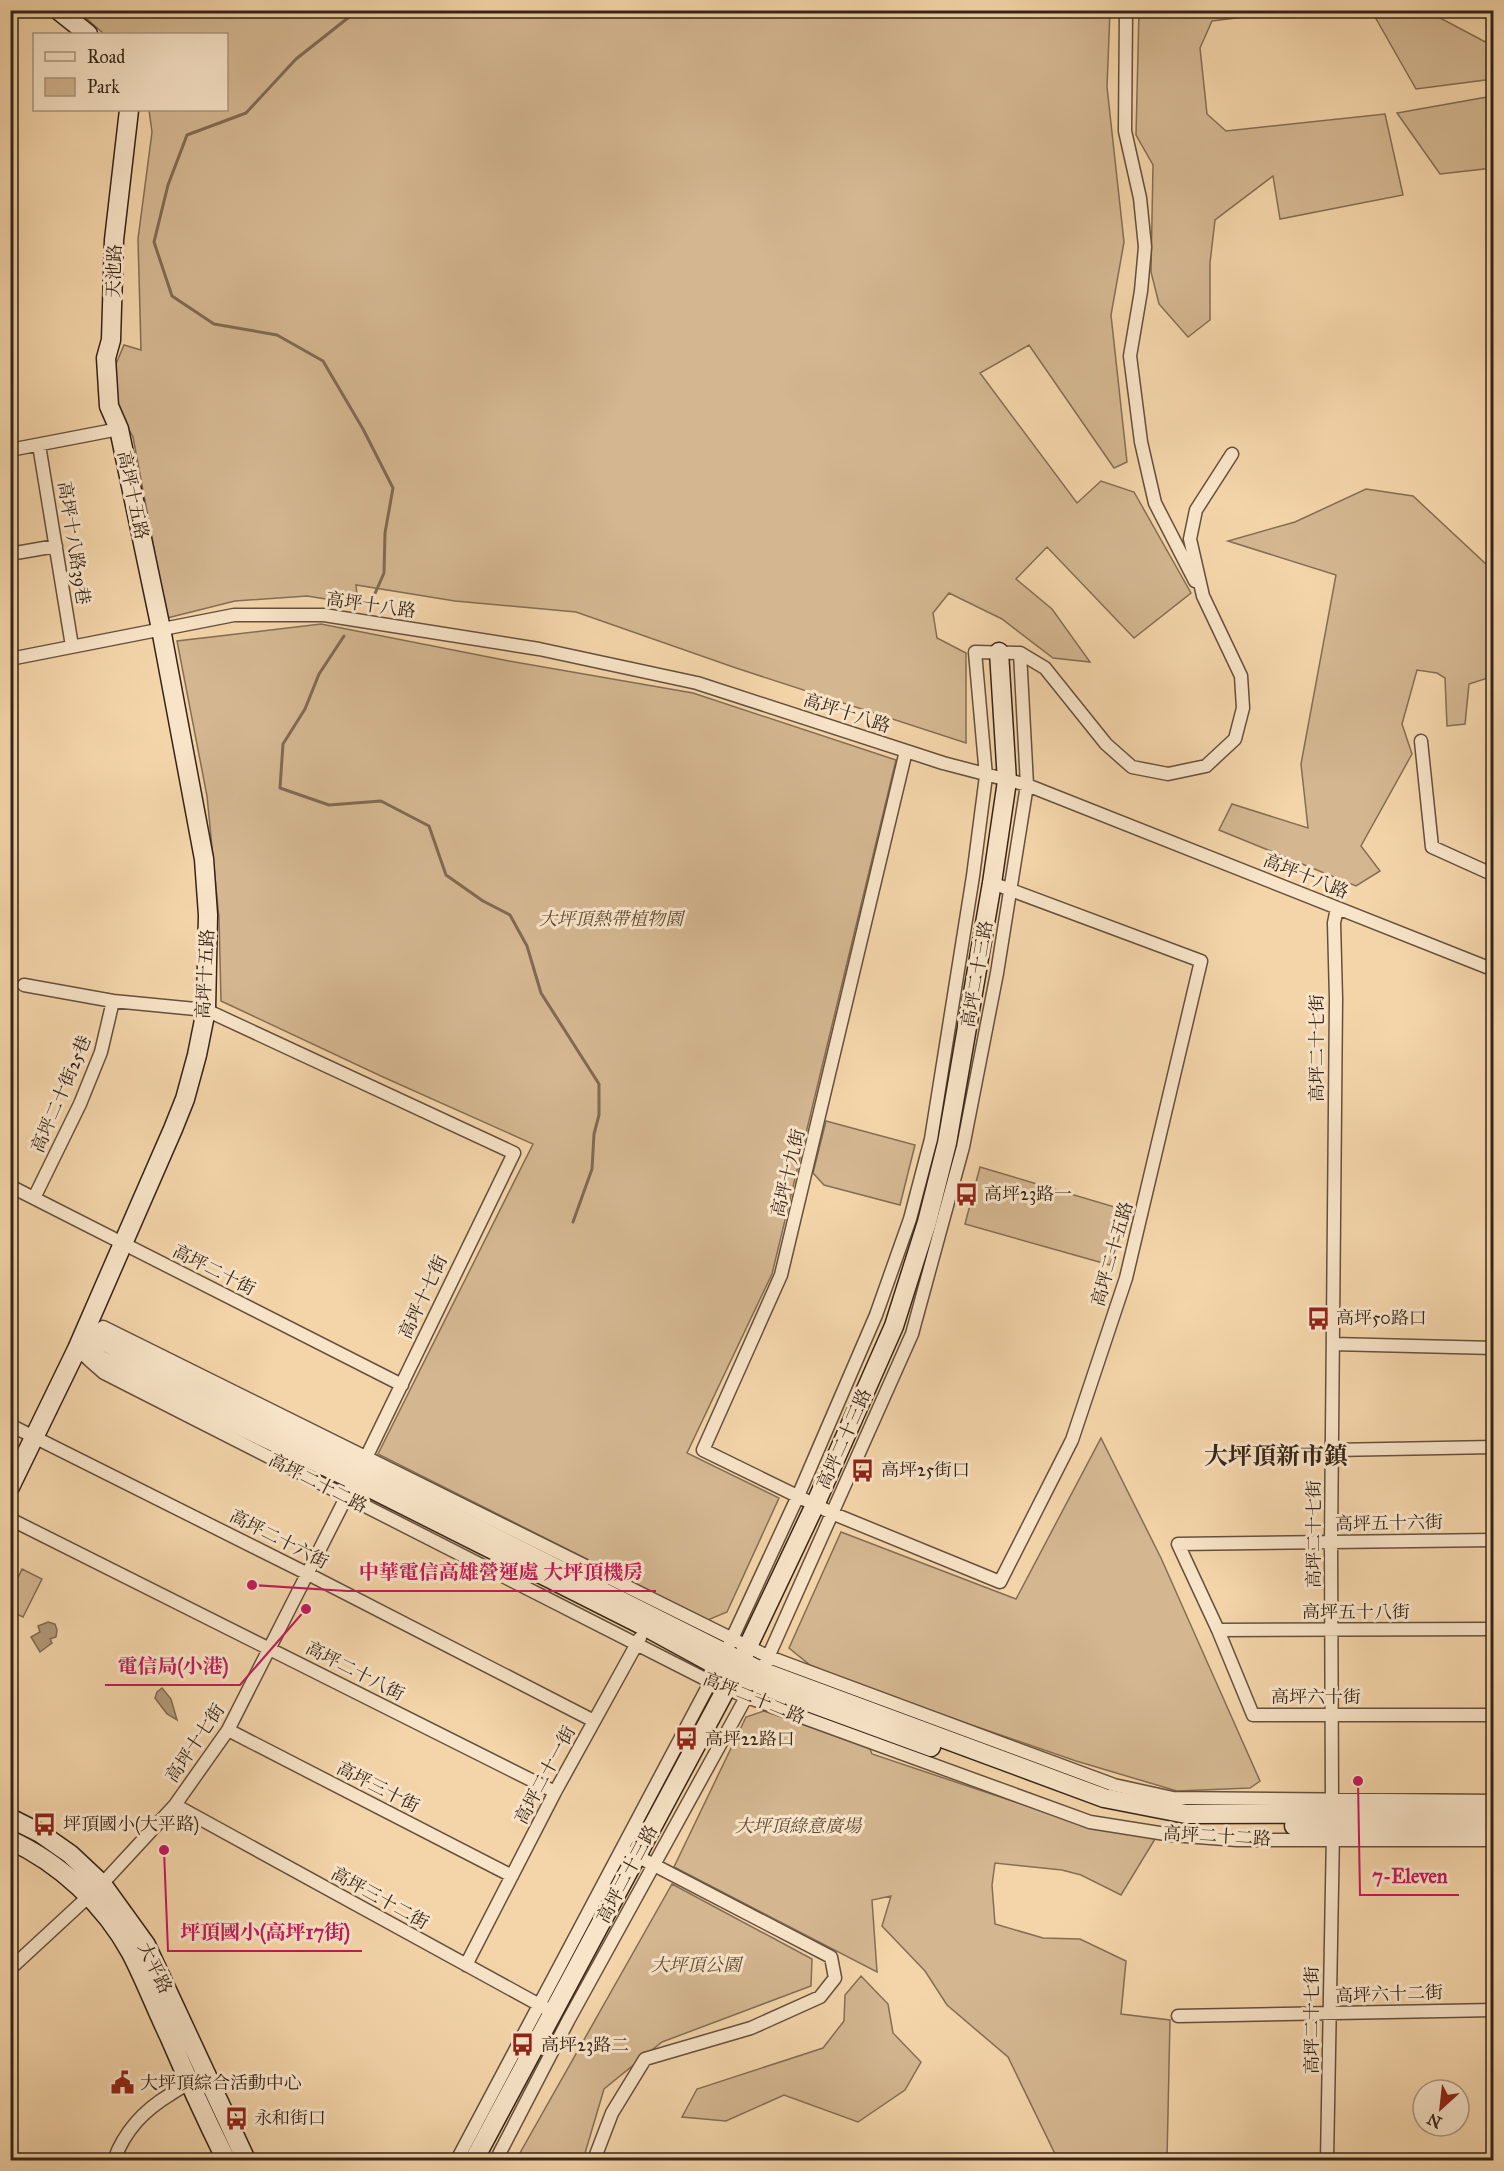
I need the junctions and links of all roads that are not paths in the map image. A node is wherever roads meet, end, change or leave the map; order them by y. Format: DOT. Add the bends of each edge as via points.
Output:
graph roads {
  1 [pos="58,10"];
  2 [pos="1126,10"];
  3 [pos="87,33"];
  4 [pos="129,111"];
  5 [pos="120,429"];
  6 [pos="39,445"];
  7 [pos="10,450"];
  8 [pos="1232,454"];
  9 [pos="56,546"];
  10 [pos="10,554"];
  11 [pos="1203,596"];
  12 [pos="161,629"];
  13 [pos="72,646"];
  14 [pos="999,652"];
  15 [pos="1020,653"];
  16 [pos="10,659"];
  17 [pos="1420,741"];
  18 [pos="906,751"];
  19 [pos="986,776"];
  20 [pos="1007,781"];
  21 [pos="1028,785"];
  22 [pos="1494,875"];
  23 [pos="992,883"];
  24 [pos="1011,890"];
  25 [pos="1337,908"];
  26 [pos="1494,970"];
  27 [pos="24,985"];
  28 [pos="113,1001"];
  29 [pos="206,1010"];
  30 [pos="10,1186"];
  31 [pos="34,1198"];
  32 [pos="124,1244"];
  33 [pos="1333,1344"];
  34 [pos="1494,1348"];
  35 [pos="77,1349"];
  36 [pos="402,1385"];
  37 [pos="10,1425"];
  38 [pos="36,1437"];
  39 [pos="1494,1447"];
  40 [pos="1332,1450"];
  41 [pos="360,1468"];
  42 [pos="10,1487"];
  43 [pos="798,1496"];
  44 [pos="346,1497"];
  45 [pos="816,1505"];
  46 [pos="834,1514"];
  47 [pos="10,1519"];
  48 [pos="1494,1540"];
  49 [pos="1331,1542"];
  50 [pos="1178,1544"];
  51 [pos="308,1574"];
  52 [pos="652,1615"];
  53 [pos="1494,1629"];
  54 [pos="1218,1630"];
  55 [pos="1332,1630"];
  56 [pos="637,1643"];
  57 [pos="271,1648"];
  58 [pos="729,1664"];
  59 [pos="758,1677"];
  60 [pos="1332,1715"];
  61 [pos="1494,1715"];
  62 [pos="594,1721"];
  63 [pos="228,1730"];
  64 [pos="555,1792"];
  65 [pos="1494,1801"];
  66 [pos="175,1805"];
  67 [pos="1494,1814"];
  68 [pos="10,1818"];
  69 [pos="1333,1820"];
  70 [pos="1494,1826"];
  71 [pos="10,1840"];
  72 [pos="1494,1840"];
  73 [pos="629,1851"];
  74 [pos="655,1866"];
  75 [pos="512,1876"];
  76 [pos="102,1884"];
  77 [pos="88,1896"];
  78 [pos="466,1965"];
  79 [pos="10,1969"];
  80 [pos="1494,2010"];
  81 [pos="554,2013"];
  82 [pos="1330,2014"];
  83 [pos="1178,2016"];
  84 [pos="198,2080"];
  85 [pos="114,2160"];
  86 [pos="226,2160"];
  87 [pos="246,2160"];
  88 [pos="457,2160"];
  89 [pos="474,2160"];
  90 [pos="496,2160"];
  91 [pos="594,2160"];
  92 [pos="1327,2160"];
  1 -- 3 [label="street"];
  2 -- 11 [label="street" via="1125,131 1140,198 1145,247 1130,356 1141,442 1155,503"];
  4 -- 5 [label="street, 天池路" via="114,240 111,340 106,358 109,406"];
  5 -- 6 [label="street"];
  5 -- 12 [label="street, 高坪十五路"];
  6 -- 7 [label="street"];
  6 -- 9 [label="street, 高坪十八路39巷"];
  8 -- 11 [label="street" via="1196,510 1190,539"];
  9 -- 10 [label="street"];
  9 -- 13 [label="street, 高坪十八路39巷"];
  11 -- 15 [label="street" via="1241,676 1243,708 1235,739 1206,766 1168,774 1132,767 1106,744 1045,668"];
  12 -- 13 [label="street, 高坪十八路"];
  12 -- 18 [label="street, 高坪十八路" via="234,615 324,615 539,649 697,683"];
  12 -- 29 [label="street, 高坪十五路" via="204,859 208,915"];
  13 -- 16 [label="street, 高坪十八路"];
  14 -- 15 [label="street"];
  14 -- 19 [label="street, 高坪二十三路" via="975,652"];
  14 -- 20 [label="street, 高坪二十三路"];
  15 -- 21 [label="street, 高坪二十三路"];
  17 -- 22 [label="street" via="1432,847"];
  18 -- 19 [label="street, 高坪十八路"];
  18 -- 43 [label="street, 高坪十九街" via="781,1275 704,1450"];
  19 -- 20 [label="street, 高坪十八路"];
  19 -- 43 [label="street, 高坪二十三路" via="974,876 931,1139 913,1207 876,1315"];
  20 -- 21 [label="street, 高坪十八路"];
  20 -- 23 [label="street, 高坪二十三路"];
  21 -- 24 [label="street, 高坪二十三路"];
  21 -- 25 [label="street, 高坪十八路"];
  23 -- 24 [label="street, 高坪二十五路"];
  23 -- 45 [label="street, 高坪二十三路" via="947,1143 927,1222 894,1326"];
  24 -- 46 [label="street, 高坪二十三路" via="963,1147 915,1323"];
  24 -- 46 [label="street, 高坪二十五路" via="1201,962 1126,1278 1072,1440 1000,1582"];
  25 -- 26 [label="street, 高坪十八路"];
  25 -- 33 [label="street, 高坪二十七街"];
  27 -- 28 [label="street, 高坪十七街"];
  28 -- 29 [label="street, 高坪十七街"];
  28 -- 31 [label="street, 高坪二十街25巷" via="101,1052"];
  29 -- 32 [label="street, 高坪十五路" via="185,1099"];
  29 -- 36 [label="street, 高坪十七街" via="514,1153"];
  30 -- 31 [label="street, 高坪二十街"];
  31 -- 32 [label="street, 高坪二十街"];
  32 -- 35 [label="street, 高坪十五路"];
  32 -- 36 [label="street, 高坪二十街"];
  33 -- 34 [label="street"];
  33 -- 40 [label="street, 高坪二十七街"];
  35 -- 38 [label="street, 高坪十五路"];
  35 -- 41 [label="street, 高坪二十二路"];
  35 -- 41 [label="street, 高坪二十二路" via="103,1327"];
  35 -- 44 [label="street, 高坪二十二路" via="104,1373"];
  36 -- 41 [label="street, 高坪十七街"];
  37 -- 38 [label="street, 高坪二十六街"];
  38 -- 42 [label="street, 高坪十五路"];
  38 -- 51 [label="street, 高坪二十六街"];
  39 -- 40 [label="street"];
  40 -- 49 [label="street, 高坪二十七街"];
  41 -- 44 [label="street, 高坪十七街"];
  41 -- 52 [label="street, 高坪二十二路"];
  41 -- 52 [label="street, 高坪二十二路"];
  43 -- 45 [label="street, 高坪十九街"];
  43 -- 58 [label="street, 高坪二十三路"];
  44 -- 51 [label="street, 高坪十七街"];
  44 -- 56 [label="street, 高坪二十二路"];
  45 -- 46 [label="street, 高坪十九街"];
  45 -- 58 [label="street, 高坪二十三路"];
  46 -- 59 [label="street, 高坪二十三路"];
  47 -- 57 [label="street, 高坪二十八街"];
  48 -- 49 [label="street, 高坪五十六街"];
  49 -- 50 [label="street, 高坪五十六街"];
  49 -- 55 [label="street, 高坪二十七街"];
  50 -- 54 [label="street, 高坪六十街"];
  51 -- 57 [label="street, 高坪十七街"];
  51 -- 62 [label="street, 高坪二十六街"];
  52 -- 56 [label="street, 高坪二十一街"];
  52 -- 58 [label="street, 高坪二十二路"];
  52 -- 58 [label="street, 高坪二十二路"];
  53 -- 55 [label="street, 高坪五十八街"];
  54 -- 55 [label="street, 高坪五十八街"];
  54 -- 60 [label="street, 高坪六十街" via="1253,1715"];
  55 -- 60 [label="street, 高坪二十七街"];
  56 -- 58 [label="street, 高坪二十二路"];
  56 -- 62 [label="street, 高坪二十一街"];
  57 -- 63 [label="street, 高坪十七街"];
  57 -- 64 [label="street, 高坪二十八街"];
  58 -- 59 [label="street, 高坪二十二路"];
  58 -- 59 [label="street, 高坪二十二路"];
  58 -- 73 [label="street, 高坪二十三路"];
  59 -- 69 [label="street, 高坪二十二路" via="1114,1785 1173,1798"];
  59 -- 69 [label="street, 高坪二十二路" via="1106,1810 1180,1823"];
  59 -- 74 [label="street, 高坪二十三路"];
  60 -- 61 [label="street, 高坪六十街"];
  60 -- 69 [label="street, 高坪二十七街"];
  62 -- 64 [label="street, 高坪二十一街"];
  63 -- 66 [label="street, 高坪十七街"];
  63 -- 75 [label="street, 高坪三十街"];
  64 -- 75 [label="street, 高坪二十一街"];
  65 -- 69 [label="street, 高坪二十二路"];
  66 -- 76 [label="street, 高坪十七街"];
  66 -- 78 [label="street, 高坪三十二街"];
  67 -- 69 [label="street, 高坪二十二路"];
  68 -- 76 [label="street, 大平路" via="70,1854"];
  69 -- 70 [label="street, 高坪二十二路"];
  69 -- 72 [label="street, 高坪二十二路"];
  69 -- 82 [label="street, 高坪二十七街"];
  71 -- 77 [label="street, 大平路" via="56,1868"];
  73 -- 74 [label="street"];
  73 -- 81 [label="street, 高坪二十三路"];
  74 -- 81 [label="street, 高坪二十三路"];
  74 -- 91 [label="street" via="831,1957 836,1978 820,1997 751,2028 645,2059 612,2113"];
  75 -- 78 [label="street, 高坪二十一街"];
  76 -- 77 [label="street, 高坪十七街"];
  76 -- 84 [label="street, 大平路" via="146,1945"];
  77 -- 79 [label="street, 高坪十七街"];
  77 -- 84 [label="street, 大平路" via="131,1953"];
  78 -- 81 [label="street, 高坪三十二街"];
  80 -- 82 [label="street, 高坪六十二街"];
  81 -- 88 [label="street, 高坪二十三路"];
  81 -- 89 [label="street, 高坪二十三路"];
  81 -- 90 [label="street, 高坪二十三路"];
  82 -- 83 [label="street, 高坪六十二街"];
  82 -- 92 [label="street, 高坪二十七街"];
  84 -- 85 [label="street" via="142,2115 129,2129"];
  84 -- 86 [label="street, 大平路"];
  84 -- 87 [label="street, 大平路"];
}
